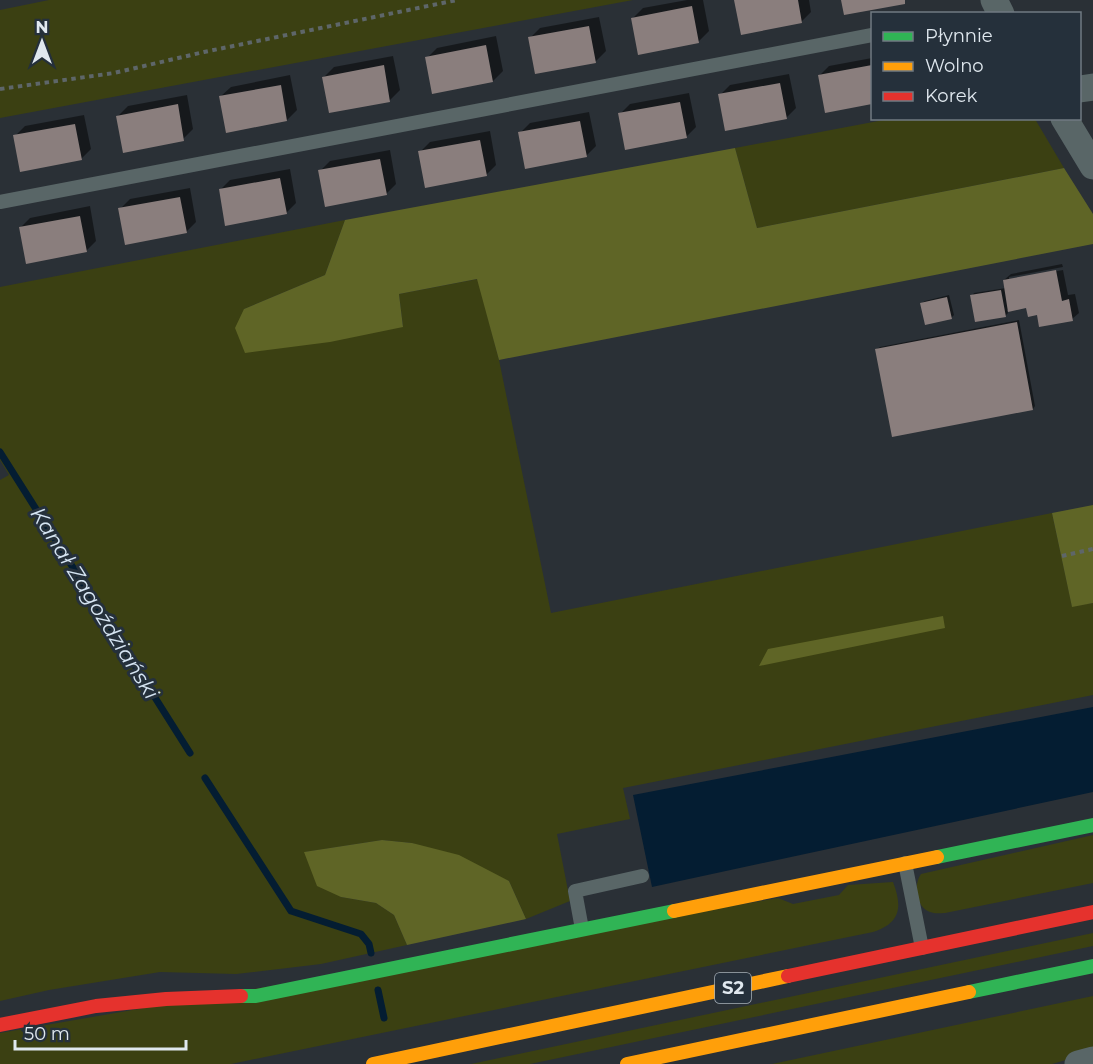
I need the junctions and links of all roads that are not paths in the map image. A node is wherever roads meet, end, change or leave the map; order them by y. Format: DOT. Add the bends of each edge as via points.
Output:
graph roads {
  1 [pos="871,34"];
  2 [pos="1065,120"];
  3 [pos="1093,166"];
  4 [pos="0,202"];
  5 [pos="1093,825"];
  6 [pos="905,864"];
  7 [pos="642,876"];
  8 [pos="1093,912"];
  9 [pos="582,929"];
  10 [pos="922,948"];
  11 [pos="1093,966"];
  12 [pos="0,1025"];
  13 [pos="1093,1060"];
  14 [pos="373,1064"];
  15 [pos="627,1064"];
  16 [pos="1078,1064"];
  1 -- 4 [label="lane"];
  2 -- 3 [label="street"];
  5 -- 6 [label="main road"];
  6 -- 9 [label="main road"];
  6 -- 10 [label="lane"];
  7 -- 9 [label="lane" via="575,891"];
  8 -- 10 [label="main road, S2"];
  9 -- 12 [label="main road" via="256,996 96,1006"];
  10 -- 14 [label="main road, S2"];
  11 -- 15 [label="main road"];
  13 -- 16 [label="street"];
}
